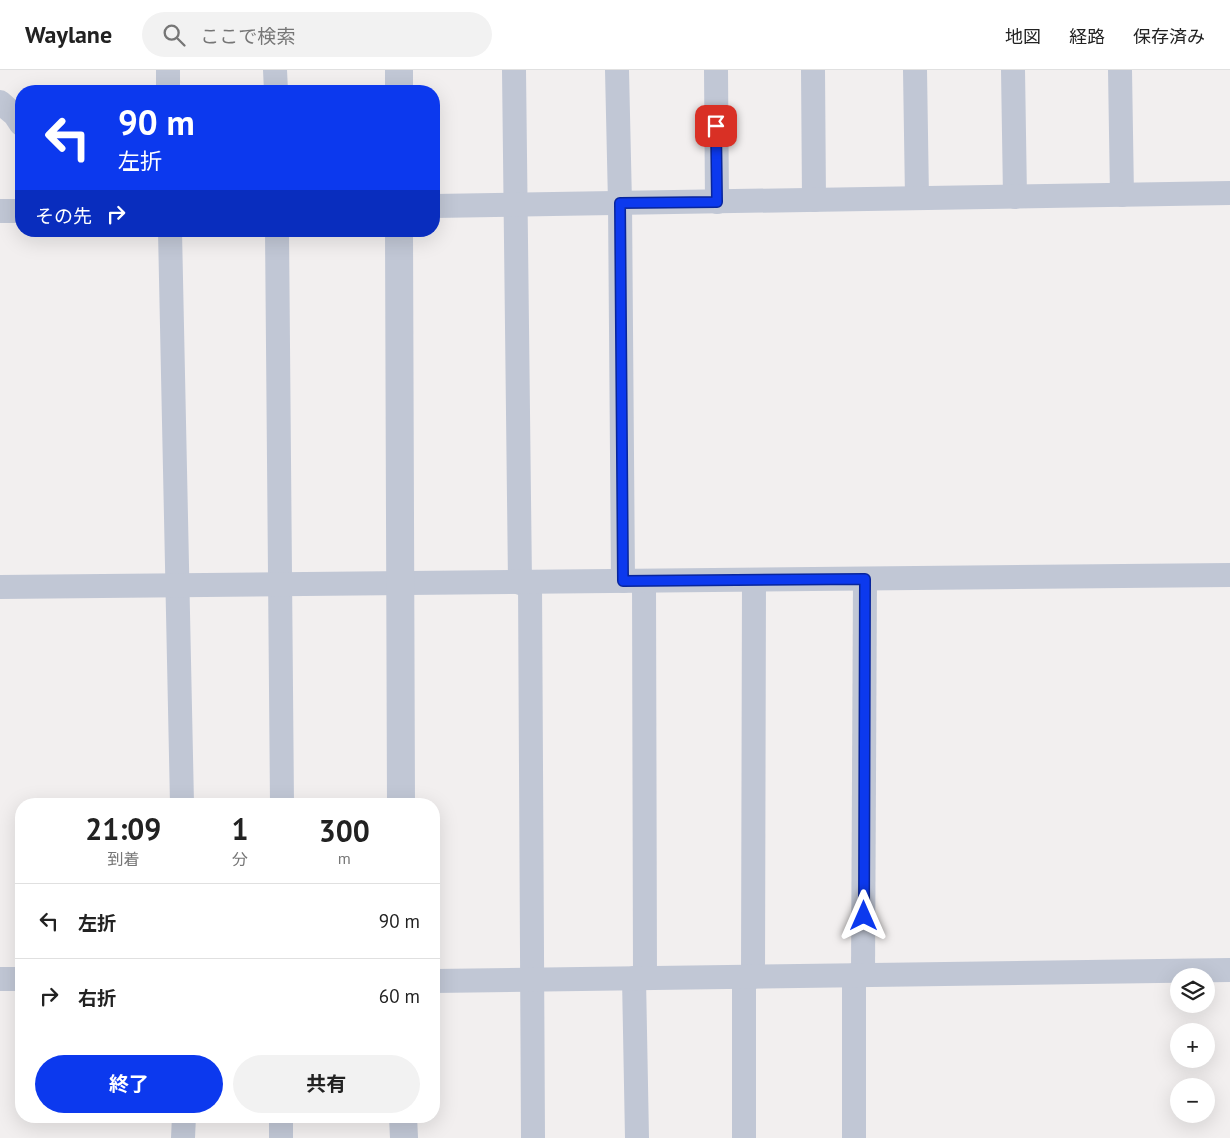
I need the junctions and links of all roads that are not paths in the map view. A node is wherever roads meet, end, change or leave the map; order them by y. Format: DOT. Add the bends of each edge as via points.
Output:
graph roads {
  1 [pos="168,70"];
  2 [pos="275,70"];
  3 [pos="398,70"];
  4 [pos="514,70"];
  5 [pos="617,70"];
  6 [pos="716,70"];
  7 [pos="813,70"];
  8 [pos="915,70"];
  9 [pos="1013,70"];
  10 [pos="1120,70"];
  11 [pos="168,85"];
  12 [pos="276,85"];
  13 [pos="399,85"];
  14 [pos="0,102"];
  15 [pos="15,115"];
  16 [pos="1230,193"];
  17 [pos="1122,195"];
  18 [pos="1015,197"];
  19 [pos="916,198"];
  20 [pos="814,200"];
  21 [pos="717,202"];
  22 [pos="620,203"];
  23 [pos="515,205"];
  24 [pos="440,206"];
  25 [pos="0,211"];
  26 [pos="15,211"];
  27 [pos="170,237"];
  28 [pos="276,237"];
  29 [pos="399,237"];
  30 [pos="1230,575"];
  31 [pos="865,579"];
  32 [pos="754,580"];
  33 [pos="633,581"];
  34 [pos="525,582"];
  35 [pos="401,584"];
  36 [pos="279,585"];
  37 [pos="177,586"];
  38 [pos="0,587"];
  39 [pos="182,798"];
  40 [pos="282,798"];
  41 [pos="401,798"];
  42 [pos="1230,970"];
  43 [pos="859,975"];
  44 [pos="749,977"];
  45 [pos="640,978"];
  46 [pos="0,979"];
  47 [pos="15,979"];
  48 [pos="533,980"];
  49 [pos="440,981"];
  50 [pos="184,1123"];
  51 [pos="281,1123"];
  52 [pos="403,1123"];
  53 [pos="183,1138"];
  54 [pos="281,1138"];
  55 [pos="404,1138"];
  56 [pos="533,1138"];
  57 [pos="636,1138"];
  58 [pos="744,1138"];
  59 [pos="854,1138"];
  1 -- 11 [label="street"];
  2 -- 12 [label="street"];
  3 -- 13 [label="street"];
  4 -- 23 [label="street"];
  5 -- 22 [label="street"];
  6 -- 21 [label="street"];
  7 -- 20 [label="street"];
  8 -- 19 [label="street"];
  9 -- 18 [label="street"];
  10 -- 17 [label="street"];
  14 -- 15 [label="street"];
  16 -- 17 [label="street"];
  17 -- 18 [label="street"];
  18 -- 19 [label="street"];
  19 -- 20 [label="street"];
  20 -- 21 [label="street"];
  21 -- 22 [label="street"];
  22 -- 23 [label="street"];
  22 -- 33 [label="street"];
  23 -- 24 [label="street"];
  23 -- 34 [label="street"];
  25 -- 26 [label="street"];
  27 -- 37 [label="street"];
  28 -- 36 [label="street"];
  29 -- 35 [label="street"];
  30 -- 31 [label="street"];
  31 -- 32 [label="street"];
  31 -- 43 [label="street"];
  32 -- 33 [label="street"];
  32 -- 44 [label="street"];
  33 -- 34 [label="street"];
  33 -- 45 [label="street"];
  34 -- 35 [label="street"];
  34 -- 48 [label="street"];
  35 -- 36 [label="street"];
  35 -- 41 [label="street"];
  36 -- 37 [label="street"];
  36 -- 40 [label="street"];
  37 -- 38 [label="street"];
  37 -- 39 [label="street"];
  42 -- 43 [label="street"];
  43 -- 44 [label="street"];
  43 -- 59 [label="street"];
  44 -- 45 [label="street"];
  44 -- 58 [label="street"];
  45 -- 48 [label="street"];
  45 -- 57 [label="street"];
  46 -- 47 [label="street"];
  48 -- 49 [label="street"];
  48 -- 56 [label="street"];
  50 -- 53 [label="street"];
  51 -- 54 [label="street"];
  52 -- 55 [label="street"];
}
